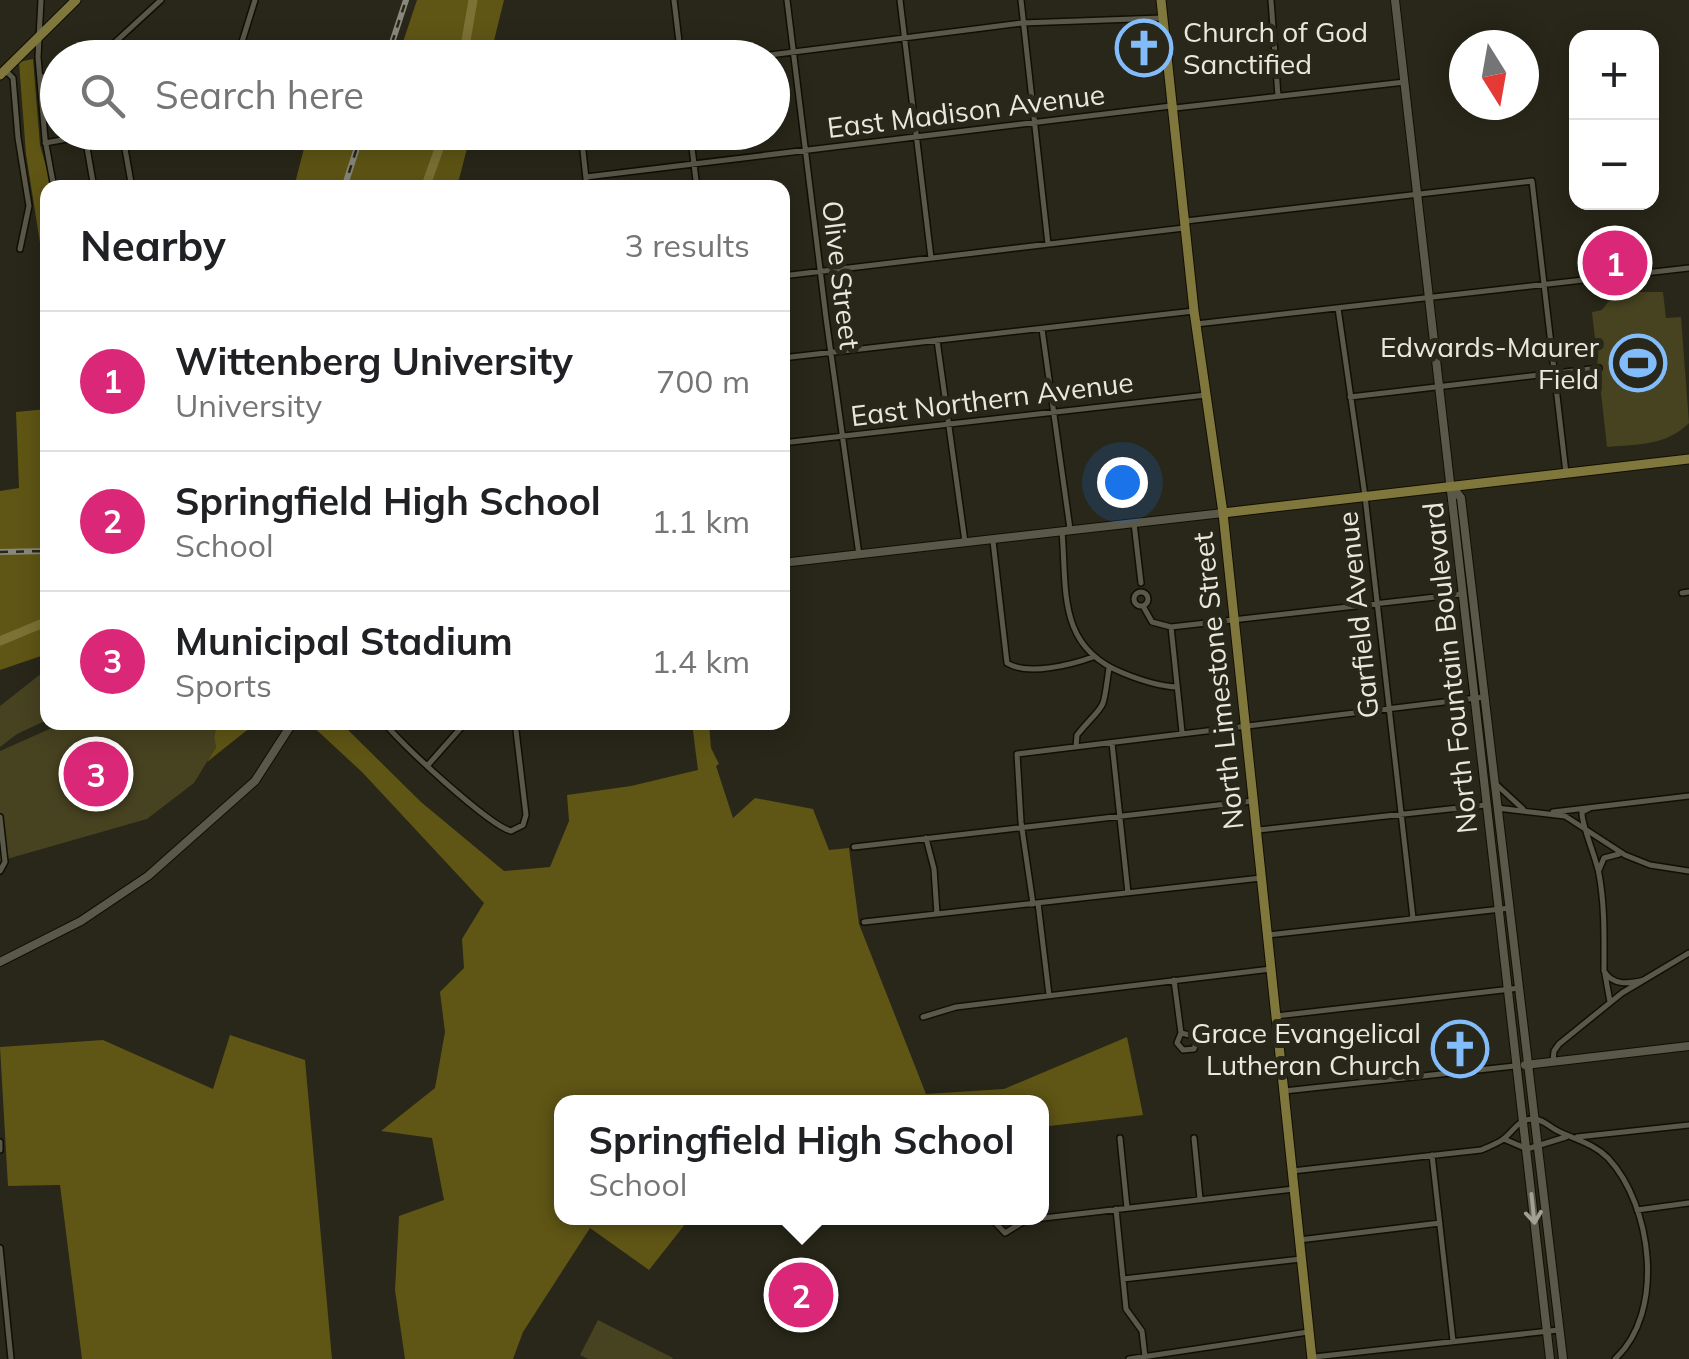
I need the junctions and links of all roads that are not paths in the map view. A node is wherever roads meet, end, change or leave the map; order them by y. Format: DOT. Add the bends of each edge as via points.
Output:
graph roads {
  1 [pos="41,0"];
  2 [pos="76,0"];
  3 [pos="161,0"];
  4 [pos="255,0"];
  5 [pos="674,0"];
  6 [pos="787,0"];
  7 [pos="900,0"];
  8 [pos="1021,0"];
  9 [pos="1161,0"];
  10 [pos="1271,0"];
  11 [pos="1395,0"];
  12 [pos="1162,18"];
  13 [pos="1022,24"];
  14 [pos="37,36"];
  15 [pos="905,38"];
  16 [pos="118,40"];
  17 [pos="243,40"];
  18 [pos="679,40"];
  19 [pos="790,52"];
  20 [pos="794,52"];
  21 [pos="2,73"];
  22 [pos="40,77"];
  23 [pos="1405,82"];
  24 [pos="1278,96"];
  25 [pos="1171,107"];
  26 [pos="1033,123"];
  27 [pos="917,137"];
  28 [pos="46,150"];
  29 [pos="87,150"];
  30 [pos="125,150"];
  31 [pos="583,150"];
  32 [pos="692,150"];
  33 [pos="806,150"];
  34 [pos="694,164"];
  35 [pos="586,177"];
  36 [pos="52,180"];
  37 [pos="93,180"];
  38 [pos="131,180"];
  39 [pos="587,180"];
  40 [pos="696,180"];
  41 [pos="1418,194"];
  42 [pos="1184,224"];
  43 [pos="1048,244"];
  44 [pos="20,249"];
  45 [pos="931,258"];
  46 [pos="1689,268"];
  47 [pos="820,272"];
  48 [pos="790,275"];
  49 [pos="1544,285"];
  50 [pos="1431,298"];
  51 [pos="1338,308"];
  52 [pos="1194,311"];
  53 [pos="1196,324"];
  54 [pos="1042,328"];
  55 [pos="936,340"];
  56 [pos="830,352"];
  57 [pos="790,357"];
  58 [pos="1598,368"];
  59 [pos="1554,373"];
  60 [pos="1440,386"];
  61 [pos="1206,395"];
  62 [pos="1350,396"];
  63 [pos="1053,413"];
  64 [pos="948,424"];
  65 [pos="842,436"];
  66 [pos="790,442"];
  67 [pos="1689,459"];
  68 [pos="1566,473"];
  69 [pos="1452,486"];
  70 [pos="1365,496"];
  71 [pos="1223,513"];
  72 [pos="1134,523"];
  73 [pos="1066,531"];
  74 [pos="993,539"];
  75 [pos="965,542"];
  76 [pos="859,554"];
  77 [pos="790,562"];
  78 [pos="1141,583"];
  79 [pos="1472,593"];
  80 [pos="1462,594"];
  81 [pos="1377,603"];
  82 [pos="1142,606"];
  83 [pos="1234,620"];
  84 [pos="1171,627"];
  85 [pos="1093,658"];
  86 [pos="1109,668"];
  87 [pos="1176,687"];
  88 [pos="1484,698"];
  89 [pos="1474,699"];
  90 [pos="1389,708"];
  91 [pos="1245,725"];
  92 [pos="289,730"];
  93 [pos="392,730"];
  94 [pos="459,730"];
  95 [pos="516,730"];
  96 [pos="1182,732"];
  97 [pos="1112,744"];
  98 [pos="1076,748"];
  99 [pos="428,765"];
  100 [pos="1495,781"];
  101 [pos="1689,796"];
  102 [pos="1253,801"];
  103 [pos="1488,805"];
  104 [pos="1498,808"];
  105 [pos="1590,808"];
  106 [pos="1525,810"];
  107 [pos="1400,813"];
  108 [pos="1543,813"];
  109 [pos="0,817"];
  110 [pos="1120,817"];
  111 [pos="1022,828"];
  112 [pos="1585,828"];
  113 [pos="1257,830"];
  114 [pos="926,838"];
  115 [pos="854,847"];
  116 [pos="1625,855"];
  117 [pos="1689,870"];
  118 [pos="0,871"];
  119 [pos="1599,873"];
  120 [pos="1261,878"];
  121 [pos="1128,892"];
  122 [pos="1036,904"];
  123 [pos="1510,908"];
  124 [pos="1500,909"];
  125 [pos="937,914"];
  126 [pos="1413,918"];
  127 [pos="864,922"];
  128 [pos="1267,935"];
  129 [pos="1689,952"];
  130 [pos="0,962"];
  131 [pos="1271,970"];
  132 [pos="1604,971"];
  133 [pos="1174,980"];
  134 [pos="1644,980"];
  135 [pos="1520,988"];
  136 [pos="1510,990"];
  137 [pos="1049,996"];
  138 [pos="1610,1002"];
  139 [pos="1276,1016"];
  140 [pos="924,1018"];
  141 [pos="1181,1033"];
  142 [pos="1689,1046"];
  143 [pos="1554,1061"];
  144 [pos="1530,1064"];
  145 [pos="1518,1066"];
  146 [pos="1284,1091"];
  147 [pos="1536,1118"];
  148 [pos="1523,1120"];
  149 [pos="1689,1125"];
  150 [pos="1572,1137"];
  151 [pos="1120,1138"];
  152 [pos="1194,1138"];
  153 [pos="1504,1139"];
  154 [pos="0,1142"];
  155 [pos="1539,1148"];
  156 [pos="1527,1149"];
  157 [pos="0,1150"];
  158 [pos="1432,1156"];
  159 [pos="1292,1171"];
  160 [pos="1294,1189"];
  161 [pos="1200,1199"];
  162 [pos="1689,1203"];
  163 [pos="1127,1208"];
  164 [pos="1116,1209"];
  165 [pos="1637,1210"];
  166 [pos="1049,1217"];
  167 [pos="1440,1223"];
  168 [pos="998,1225"];
  169 [pos="1018,1225"];
  170 [pos="1299,1240"];
  171 [pos="0,1252"];
  172 [pos="1302,1259"];
  173 [pos="1123,1279"];
  174 [pos="1559,1330"];
  175 [pos="1547,1331"];
  176 [pos="1310,1332"];
  177 [pos="1454,1342"];
  178 [pos="1626,1348"];
  179 [pos="1145,1357"];
  180 [pos="1312,1358"];
  181 [pos="12,1359"];
  182 [pos="1129,1359"];
  183 [pos="1550,1359"];
  184 [pos="1562,1359"];
  185 [pos="1614,1359"];
  186 [pos="1626,1359"];
  1 -- 14 [label="street"];
  2 -- 14 [label="main road"];
  3 -- 16 [label="street"];
  4 -- 17 [label="street"];
  5 -- 18 [label="street"];
  6 -- 20 [label="street, Olive Street"];
  7 -- 15 [label="street"];
  8 -- 13 [label="street"];
  9 -- 12 [label="main road, North Limestone Street"];
  10 -- 24 [label="street"];
  11 -- 23 [label="street"];
  12 -- 13 [label="street"];
  12 -- 25 [label="main road, North Limestone Street"];
  13 -- 15 [label="street"];
  13 -- 26 [label="street"];
  14 -- 21 [label="main road"];
  14 -- 22 [label="street"];
  15 -- 20 [label="street"];
  15 -- 27 [label="street"];
  19 -- 20 [label="street"];
  20 -- 33 [label="street, Olive Street"];
  21 -- 44 [label="street" via="14,78 28,206"];
  23 -- 24 [label="street, East Madison Avenue"];
  23 -- 41 [label="street"];
  24 -- 25 [label="street, East Madison Avenue"];
  25 -- 26 [label="street, East Madison Avenue"];
  25 -- 42 [label="main road, North Limestone Street"];
  26 -- 27 [label="street, East Madison Avenue"];
  26 -- 43 [label="street"];
  27 -- 33 [label="street, East Madison Avenue"];
  27 -- 45 [label="street"];
  28 -- 36 [label="street"];
  29 -- 37 [label="street"];
  30 -- 38 [label="street"];
  31 -- 35 [label="street"];
  32 -- 34 [label="street"];
  33 -- 34 [label="street, East Madison Avenue"];
  33 -- 47 [label="street, Olive Street"];
  34 -- 35 [label="street, East Madison Avenue"];
  34 -- 40 [label="street"];
  35 -- 39 [label="street"];
  41 -- 42 [label="street"];
  41 -- 49 [label="street" via="1532,181"];
  41 -- 50 [label="street"];
  42 -- 43 [label="street"];
  42 -- 52 [label="main road, North Limestone Street"];
  43 -- 45 [label="street"];
  45 -- 47 [label="street"];
  46 -- 49 [label="street"];
  47 -- 48 [label="street"];
  47 -- 56 [label="street, Olive Street"];
  49 -- 50 [label="street"];
  49 -- 59 [label="street"];
  50 -- 51 [label="street"];
  50 -- 60 [label="street"];
  51 -- 53 [label="street"];
  51 -- 62 [label="street, Garfield Avenue"];
  52 -- 53 [label="main road, North Limestone Street"];
  52 -- 54 [label="street"];
  53 -- 61 [label="main road, North Limestone Street"];
  54 -- 55 [label="street"];
  54 -- 63 [label="street"];
  55 -- 56 [label="street"];
  55 -- 64 [label="street"];
  56 -- 57 [label="street"];
  56 -- 65 [label="street, Olive Street"];
  58 -- 59 [label="street"];
  59 -- 60 [label="street"];
  59 -- 68 [label="street"];
  60 -- 62 [label="street"];
  60 -- 69 [label="street"];
  61 -- 63 [label="street, East Northern Avenue"];
  61 -- 71 [label="main road, North Limestone Street"];
  62 -- 70 [label="street, Garfield Avenue"];
  63 -- 64 [label="street, East Northern Avenue"];
  63 -- 73 [label="street"];
  64 -- 65 [label="street, East Northern Avenue"];
  64 -- 75 [label="street"];
  65 -- 66 [label="street, East Northern Avenue"];
  65 -- 76 [label="street, Olive Street"];
  67 -- 68 [label="main road"];
  68 -- 69 [label="main road"];
  69 -- 70 [label="main road"];
  69 -- 79 [label="street, North Fountain Boulevard" via="1461,498"];
  69 -- 80 [label="street, North Fountain Boulevard"];
  70 -- 71 [label="main road"];
  70 -- 81 [label="street, Garfield Avenue"];
  71 -- 72 [label="street"];
  71 -- 83 [label="main road, North Limestone Street"];
  72 -- 73 [label="street"];
  72 -- 78 [label="street"];
  73 -- 74 [label="street"];
  73 -- 85 [label="street" via="1072,629"];
  74 -- 75 [label="street"];
  74 -- 85 [label="street" via="1007,663 1020,669"];
  75 -- 76 [label="street"];
  76 -- 77 [label="street"];
  79 -- 80 [label="street"];
  79 -- 88 [label="street, North Fountain Boulevard"];
  80 -- 81 [label="street"];
  80 -- 89 [label="street, North Fountain Boulevard"];
  81 -- 83 [label="street"];
  81 -- 90 [label="street, Garfield Avenue"];
  82 -- 84 [label="street" via="1152,622"];
  83 -- 84 [label="street"];
  83 -- 91 [label="main road, North Limestone Street"];
  84 -- 87 [label="street"];
  85 -- 86 [label="street"];
  86 -- 87 [label="street"];
  86 -- 98 [label="street" via="1106,702 1076,735"];
  87 -- 96 [label="street"];
  88 -- 89 [label="street"];
  88 -- 100 [label="street, North Fountain Boulevard"];
  89 -- 90 [label="street"];
  89 -- 103 [label="street, North Fountain Boulevard"];
  90 -- 91 [label="street"];
  90 -- 107 [label="street, Garfield Avenue"];
  91 -- 96 [label="street"];
  91 -- 102 [label="main road, North Limestone Street"];
  92 -- 130 [label="street" via="255,781 148,876 81,921"];
  93 -- 99 [label="street"];
  94 -- 99 [label="street"];
  95 -- 99 [label="street" via="526,815 518,829 502,828"];
  96 -- 97 [label="street"];
  97 -- 98 [label="street"];
  97 -- 110 [label="street"];
  98 -- 111 [label="street" via="1018,754"];
  100 -- 104 [label="street, North Fountain Boulevard"];
  100 -- 106 [label="street"];
  101 -- 105 [label="street"];
  102 -- 110 [label="street"];
  102 -- 113 [label="main road, North Limestone Street"];
  103 -- 104 [label="street"];
  103 -- 107 [label="street"];
  103 -- 124 [label="street, North Fountain Boulevard"];
  104 -- 106 [label="street"];
  104 -- 123 [label="street, North Fountain Boulevard"];
  105 -- 108 [label="street"];
  105 -- 112 [label="street" via="1581,816"];
  106 -- 108 [label="street"];
  107 -- 113 [label="street"];
  107 -- 126 [label="street, Garfield Avenue"];
  108 -- 112 [label="street"];
  109 -- 118 [label="street"];
  110 -- 111 [label="street"];
  110 -- 121 [label="street"];
  111 -- 114 [label="street"];
  111 -- 122 [label="street"];
  112 -- 116 [label="street"];
  112 -- 119 [label="street"];
  113 -- 120 [label="main road, North Limestone Street"];
  114 -- 115 [label="street"];
  114 -- 125 [label="street"];
  116 -- 117 [label="street"];
  116 -- 119 [label="street" via="1608,856"];
  119 -- 132 [label="street"];
  120 -- 121 [label="street"];
  120 -- 128 [label="main road, North Limestone Street"];
  121 -- 122 [label="street"];
  122 -- 125 [label="street"];
  122 -- 137 [label="street"];
  123 -- 124 [label="street"];
  123 -- 135 [label="street, North Fountain Boulevard"];
  124 -- 126 [label="street"];
  124 -- 136 [label="street, North Fountain Boulevard"];
  125 -- 127 [label="street"];
  126 -- 128 [label="street"];
  128 -- 131 [label="main road, North Limestone Street"];
  129 -- 134 [label="street"];
  131 -- 133 [label="street"];
  131 -- 139 [label="main road, North Limestone Street"];
  132 -- 134 [label="street" via="1620,982"];
  132 -- 138 [label="street"];
  133 -- 137 [label="street"];
  133 -- 141 [label="street"];
  134 -- 138 [label="street"];
  135 -- 136 [label="street"];
  135 -- 144 [label="street, North Fountain Boulevard"];
  136 -- 139 [label="street"];
  136 -- 145 [label="street, North Fountain Boulevard"];
  137 -- 140 [label="street" via="956,1007"];
  138 -- 143 [label="street" via="1559,1044"];
  139 -- 146 [label="main road, North Limestone Street"];
  142 -- 143 [label="street"];
  143 -- 144 [label="street"];
  144 -- 145 [label="street"];
  144 -- 147 [label="street, North Fountain Boulevard"];
  145 -- 146 [label="street"];
  145 -- 148 [label="street, North Fountain Boulevard"];
  146 -- 159 [label="main road, North Limestone Street"];
  147 -- 148 [label="street"];
  147 -- 150 [label="street"];
  147 -- 155 [label="street, North Fountain Boulevard"];
  148 -- 153 [label="street"];
  148 -- 156 [label="street, North Fountain Boulevard"];
  149 -- 150 [label="street"];
  150 -- 155 [label="street"];
  150 -- 165 [label="street" via="1604,1154"];
  151 -- 163 [label="street"];
  152 -- 161 [label="street"];
  153 -- 156 [label="street"];
  153 -- 158 [label="street" via="1481,1150"];
  154 -- 157 [label="street"];
  155 -- 156 [label="street"];
  155 -- 174 [label="street, North Fountain Boulevard"];
  156 -- 175 [label="street, North Fountain Boulevard, one-way"];
  158 -- 159 [label="street"];
  158 -- 167 [label="street"];
  159 -- 160 [label="main road, North Limestone Street"];
  160 -- 161 [label="street"];
  160 -- 170 [label="main road, North Limestone Street"];
  161 -- 163 [label="street"];
  162 -- 165 [label="street"];
  163 -- 164 [label="street"];
  164 -- 166 [label="street"];
  164 -- 173 [label="street"];
  165 -- 178 [label="street" via="1645,1287"];
  167 -- 170 [label="street"];
  167 -- 177 [label="street"];
  168 -- 169 [label="street" via="1005,1233"];
  170 -- 172 [label="main road, North Limestone Street"];
  171 -- 181 [label="street"];
  172 -- 173 [label="street"];
  172 -- 176 [label="main road, North Limestone Street"];
  173 -- 179 [label="street"];
  174 -- 175 [label="street"];
  174 -- 184 [label="street, North Fountain Boulevard"];
  175 -- 177 [label="street"];
  175 -- 183 [label="street, North Fountain Boulevard"];
  176 -- 179 [label="street"];
  176 -- 180 [label="main road, North Limestone Street"];
  177 -- 180 [label="street"];
  178 -- 185 [label="street"];
  178 -- 186 [label="street"];
  179 -- 182 [label="street"];
}
